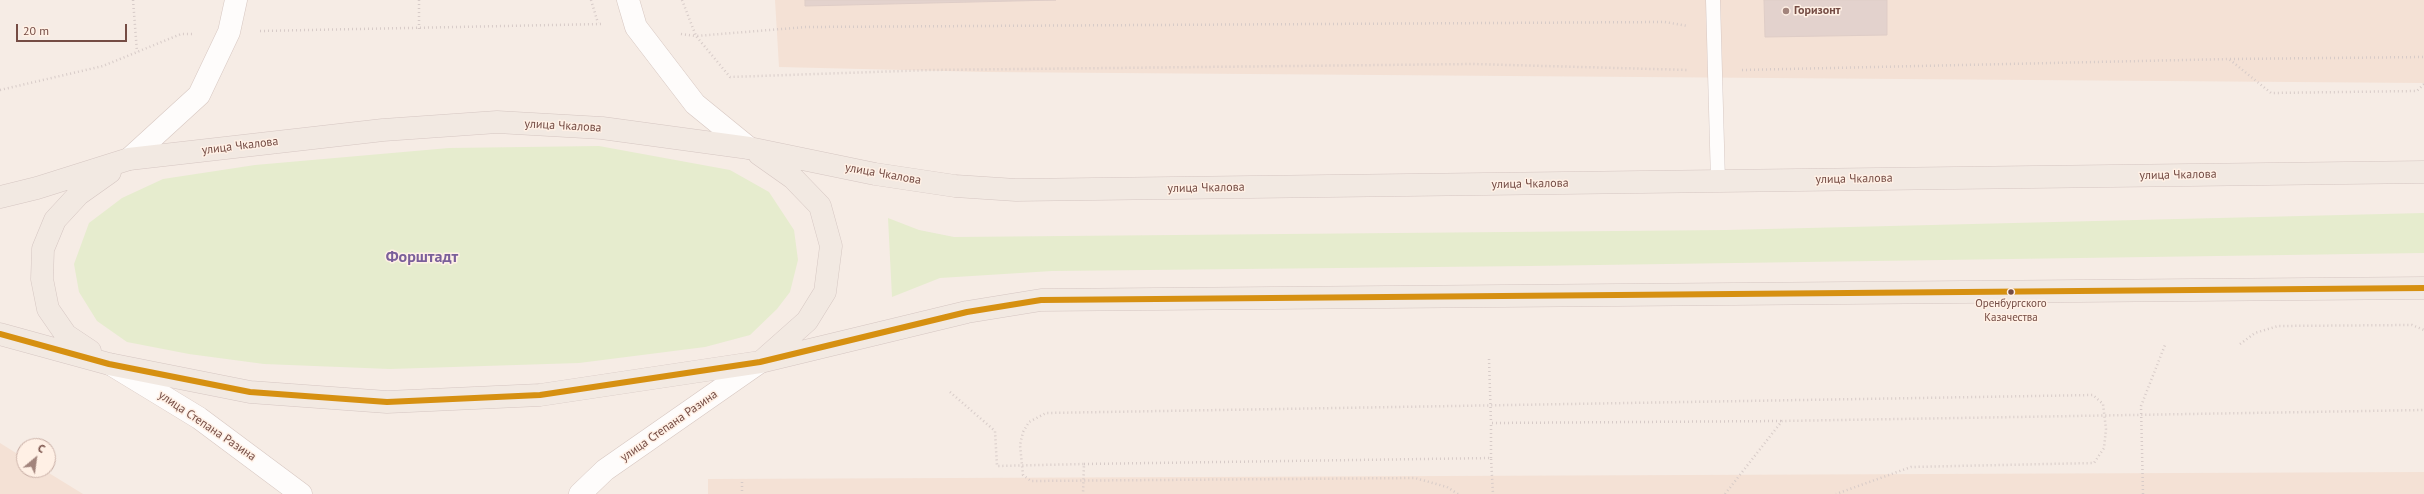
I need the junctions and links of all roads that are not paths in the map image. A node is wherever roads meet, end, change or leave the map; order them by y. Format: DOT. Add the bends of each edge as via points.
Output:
graph roads {
  1 [pos="236,0"];
  2 [pos="628,0"];
  3 [pos="1713,0"];
  4 [pos="749,148"];
  5 [pos="129,160"];
  6 [pos="2424,172"];
  7 [pos="1718,181"];
  8 [pos="0,197"];
  9 [pos="2424,288"];
  10 [pos="0,334"];
  11 [pos="760,362"];
  12 [pos="109,364"];
  13 [pos="301,494"];
  14 [pos="580,494"];
  1 -- 5 [label="main road" via="229,32 199,95"];
  2 -- 4 [label="main road" via="636,27 695,104"];
  3 -- 7 [label="lane"];
  4 -- 5 [label="main road, улица Чкалова" via="602,128 497,122 383,130"];
  4 -- 7 [label="main road, улица Чкалова" via="875,174 955,186 1016,190"];
  4 -- 11 [label="main road" via="793,178 820,206 830,246 825,292 807,321"];
  5 -- 8 [label="main road, улица Чкалова"];
  5 -- 12 [label="main road" via="78,194 55,220 43,249 42,279 48,309 66,335"];
  6 -- 7 [label="main road, улица Чкалова"];
  9 -- 11 [label="main road" via="1041,300 967,312"];
  10 -- 12 [label="main road"];
  11 -- 12 [label="main road" via="540,395 387,402 250,392"];
  11 -- 14 [label="main road, улица Степана Разина" via="606,470"];
  12 -- 13 [label="main road, улица Степана Разина" via="199,418"];
}
